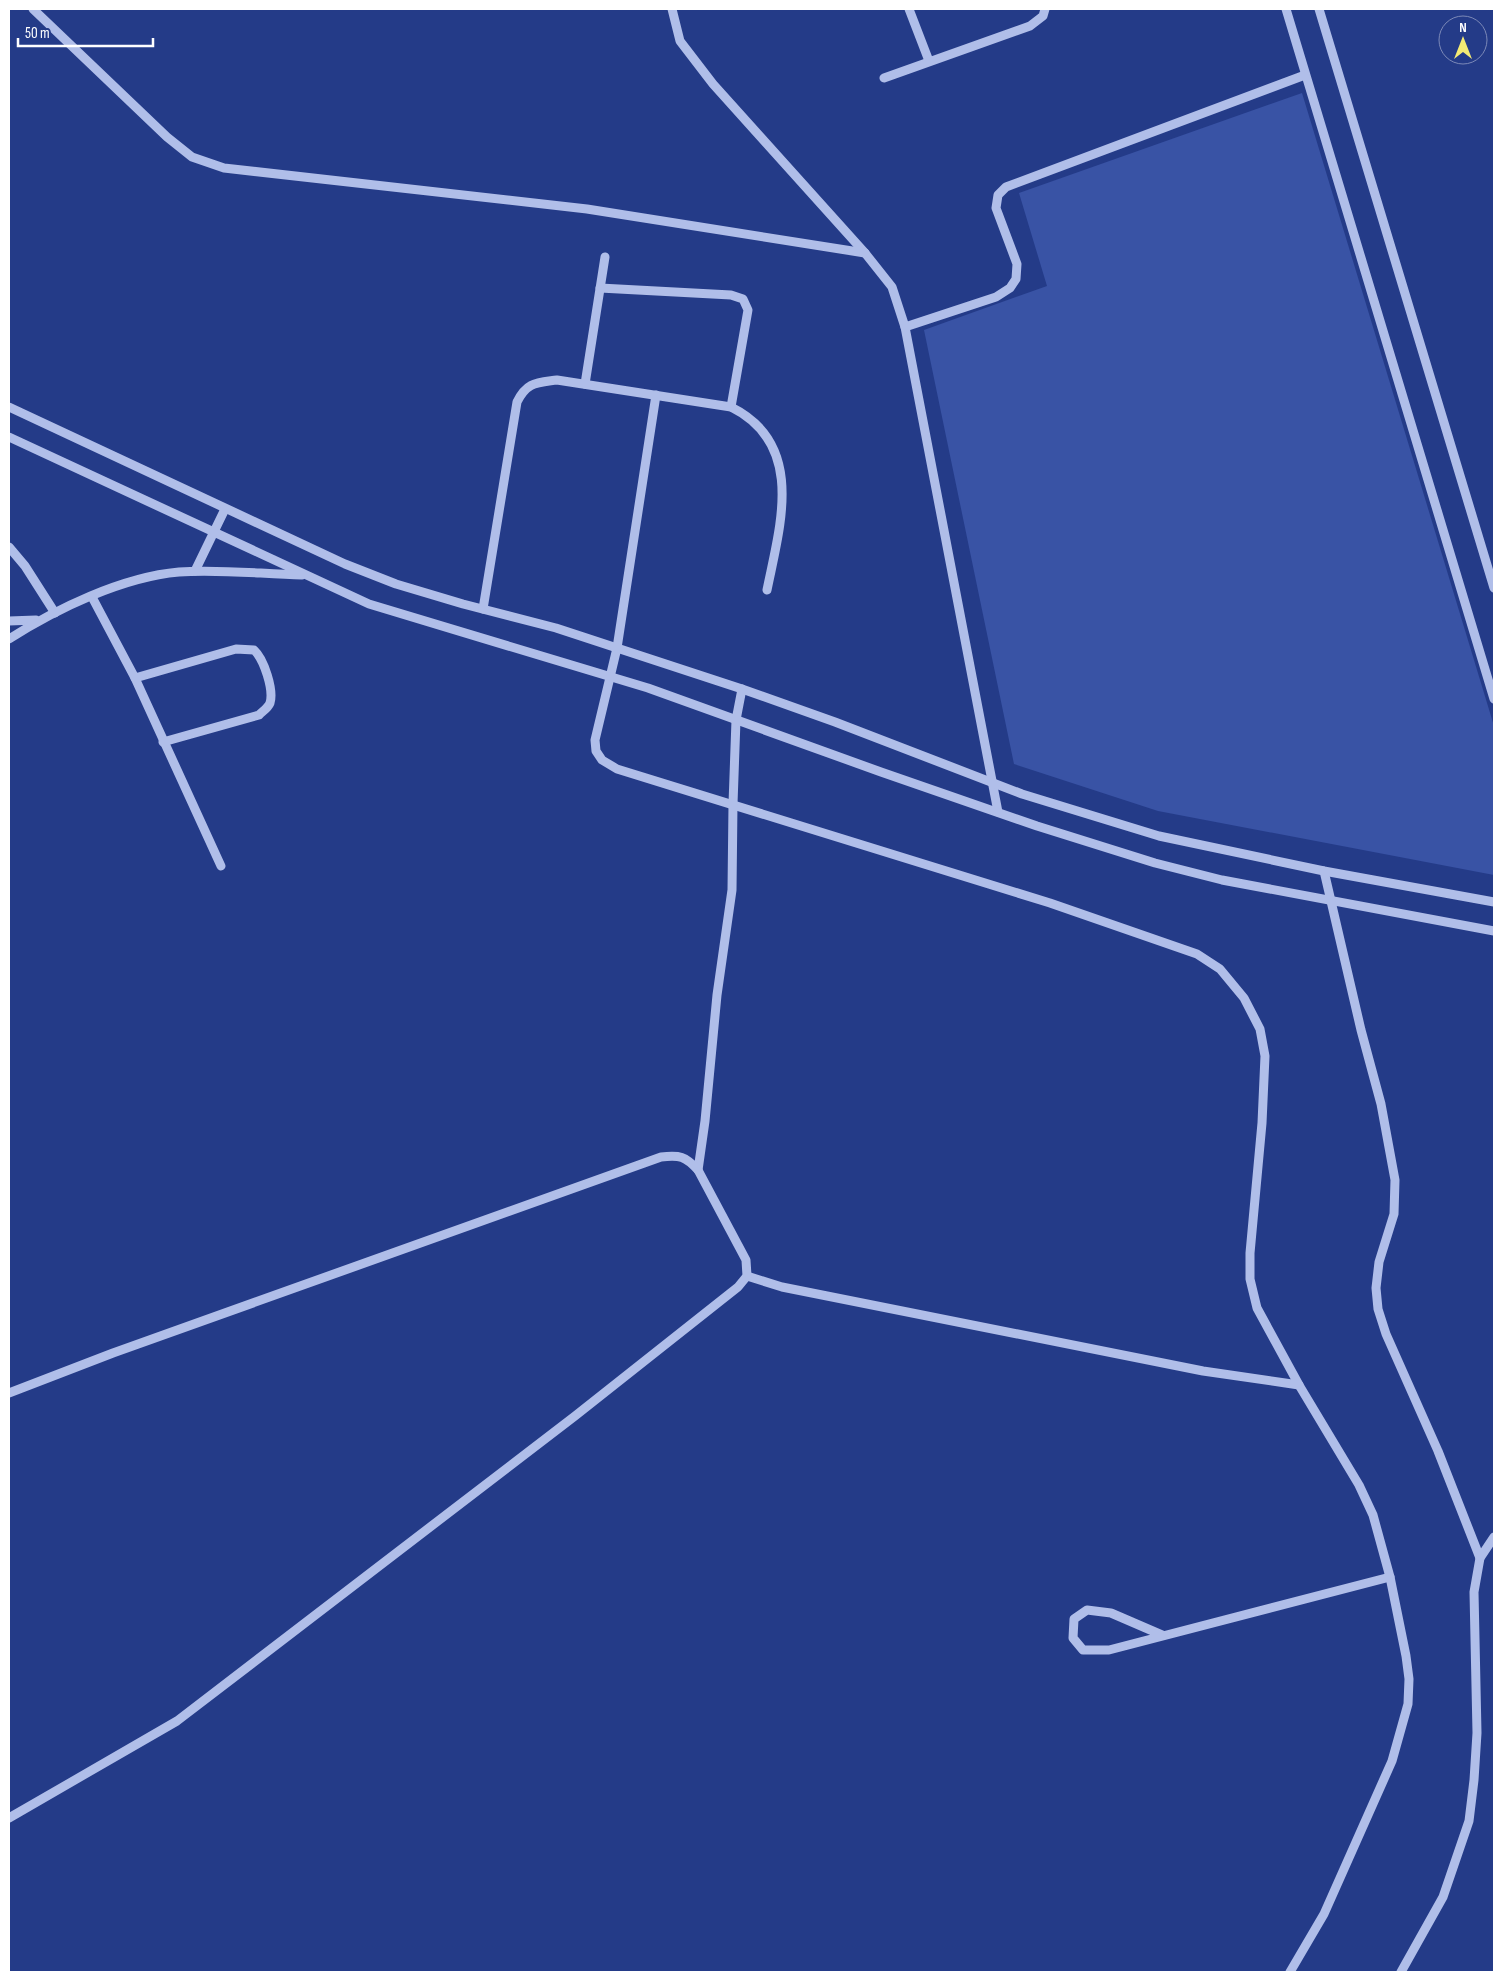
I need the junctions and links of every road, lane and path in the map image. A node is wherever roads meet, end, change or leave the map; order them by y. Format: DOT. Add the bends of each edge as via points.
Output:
graph roads {
  1 [pos="33,9"];
  2 [pos="672,9"];
  3 [pos="909,9"];
  4 [pos="1045,9"];
  5 [pos="1286,9"];
  6 [pos="1319,9"];
  7 [pos="929,61"];
  8 [pos="1305,75"];
  9 [pos="884,78"];
  10 [pos="865,253"];
  11 [pos="605,257"];
  12 [pos="600,288"];
  13 [pos="905,327"];
  14 [pos="584,384"];
  15 [pos="656,395"];
  16 [pos="9,407"];
  17 [pos="731,407"];
  18 [pos="9,438"];
  19 [pos="225,508"];
  20 [pos="213,533"];
  21 [pos="9,547"];
  22 [pos="195,571"];
  23 [pos="307,575"];
  24 [pos="1494,588"];
  25 [pos="767,590"];
  26 [pos="92,597"];
  27 [pos="483,609"];
  28 [pos="55,613"];
  29 [pos="38,620"];
  30 [pos="9,621"];
  31 [pos="9,639"];
  32 [pos="617,648"];
  33 [pos="610,677"];
  34 [pos="135,678"];
  35 [pos="742,689"];
  36 [pos="1494,699"];
  37 [pos="736,720"];
  38 [pos="164,742"];
  39 [pos="992,782"];
  40 [pos="732,804"];
  41 [pos="998,812"];
  42 [pos="221,866"];
  43 [pos="1324,871"];
  44 [pos="1331,899"];
  45 [pos="1494,902"];
  46 [pos="1494,931"];
  47 [pos="698,1170"];
  48 [pos="747,1276"];
  49 [pos="1299,1385"];
  50 [pos="9,1393"];
  51 [pos="1494,1537"];
  52 [pos="1480,1558"];
  53 [pos="1390,1577"];
  54 [pos="1162,1635"];
  55 [pos="9,1818"];
  56 [pos="1290,1972"];
  57 [pos="1401,1972"];
  1 -- 10 [label="lane" via="167,137 192,157 224,168 587,209"];
  2 -- 10 [label="lane" via="680,41 713,84"];
  3 -- 7 [label="lane"];
  4 -- 7 [label="lane" via="1044,16 1030,26"];
  5 -- 8 [label="lane"];
  6 -- 24 [label="lane"];
  7 -- 9 [label="lane"];
  8 -- 13 [label="lane" via="1006,187 998,195 996,208 1017,264 1016,279 1010,288 996,297"];
  8 -- 36 [label="lane"];
  10 -- 13 [label="lane" via="892,287"];
  11 -- 12 [label="lane"];
  12 -- 14 [label="lane"];
  12 -- 17 [label="lane" via="731,295 743,299 748,310"];
  13 -- 39 [label="lane"];
  14 -- 15 [label="lane"];
  14 -- 27 [label="lane" via="557,380 536,383 524,389 517,402"];
  15 -- 17 [label="lane"];
  15 -- 32 [label="lane"];
  16 -- 19 [label="lane"];
  17 -- 25 [label="lane" via="749,418 766,436 775,451 780,473 783,493"];
  18 -- 20 [label="lane"];
  19 -- 20 [label="lane"];
  19 -- 27 [label="lane" via="396,584"];
  20 -- 22 [label="lane"];
  20 -- 23 [label="lane"];
  21 -- 28 [label="lane"];
  22 -- 23 [label="lane"];
  22 -- 26 [label="lane" via="149,576"];
  23 -- 33 [label="lane" via="369,604"];
  26 -- 28 [label="lane"];
  26 -- 34 [label="lane"];
  27 -- 32 [label="lane"];
  28 -- 29 [label="lane"];
  29 -- 30 [label="lane"];
  29 -- 31 [label="lane"];
  32 -- 33 [label="lane"];
  32 -- 35 [label="lane"];
  33 -- 37 [label="lane"];
  33 -- 40 [label="lane" via="595,740 596,751 602,760 630,774"];
  34 -- 38 [label="lane"];
  34 -- 38 [label="lane" via="236,649 254,650 263,660 271,695 270,704 259,715"];
  35 -- 37 [label="lane"];
  35 -- 39 [label="lane"];
  37 -- 40 [label="lane"];
  37 -- 41 [label="lane"];
  38 -- 42 [label="lane"];
  39 -- 41 [label="lane"];
  39 -- 43 [label="lane" via="1159,836"];
  40 -- 47 [label="lane" via="732,890"];
  40 -- 49 [label="lane" via="1050,904 1197,954 1220,969 1244,998 1260,1029 1265,1056 1250,1279 1257,1308"];
  41 -- 44 [label="lane" via="1164,865 1222,880"];
  43 -- 44 [label="lane"];
  43 -- 45 [label="lane"];
  44 -- 46 [label="lane"];
  44 -- 52 [label="lane" via="1381,1104 1395,1180 1394,1214 1379,1262 1378,1309"];
  47 -- 48 [label="lane" via="746,1260"];
  47 -- 50 [label="lane" via="688,1159 661,1157"];
  48 -- 49 [label="lane" via="782,1287 1202,1371"];
  48 -- 55 [label="lane" via="738,1287 582,1410 177,1721"];
  49 -- 53 [label="lane" via="1359,1485 1373,1515"];
  51 -- 52 [label="lane"];
  52 -- 57 [label="lane" via="1474,1592 1478,1733 1469,1820 1443,1897"];
  53 -- 54 [label="lane"];
  53 -- 56 [label="lane" via="1409,1680 1402,1728 1392,1761 1324,1914"];
  54 -- 54 [label="lane" via="1109,1650 1083,1650 1073,1638 1074,1619 1087,1610 1111,1613"];
}
